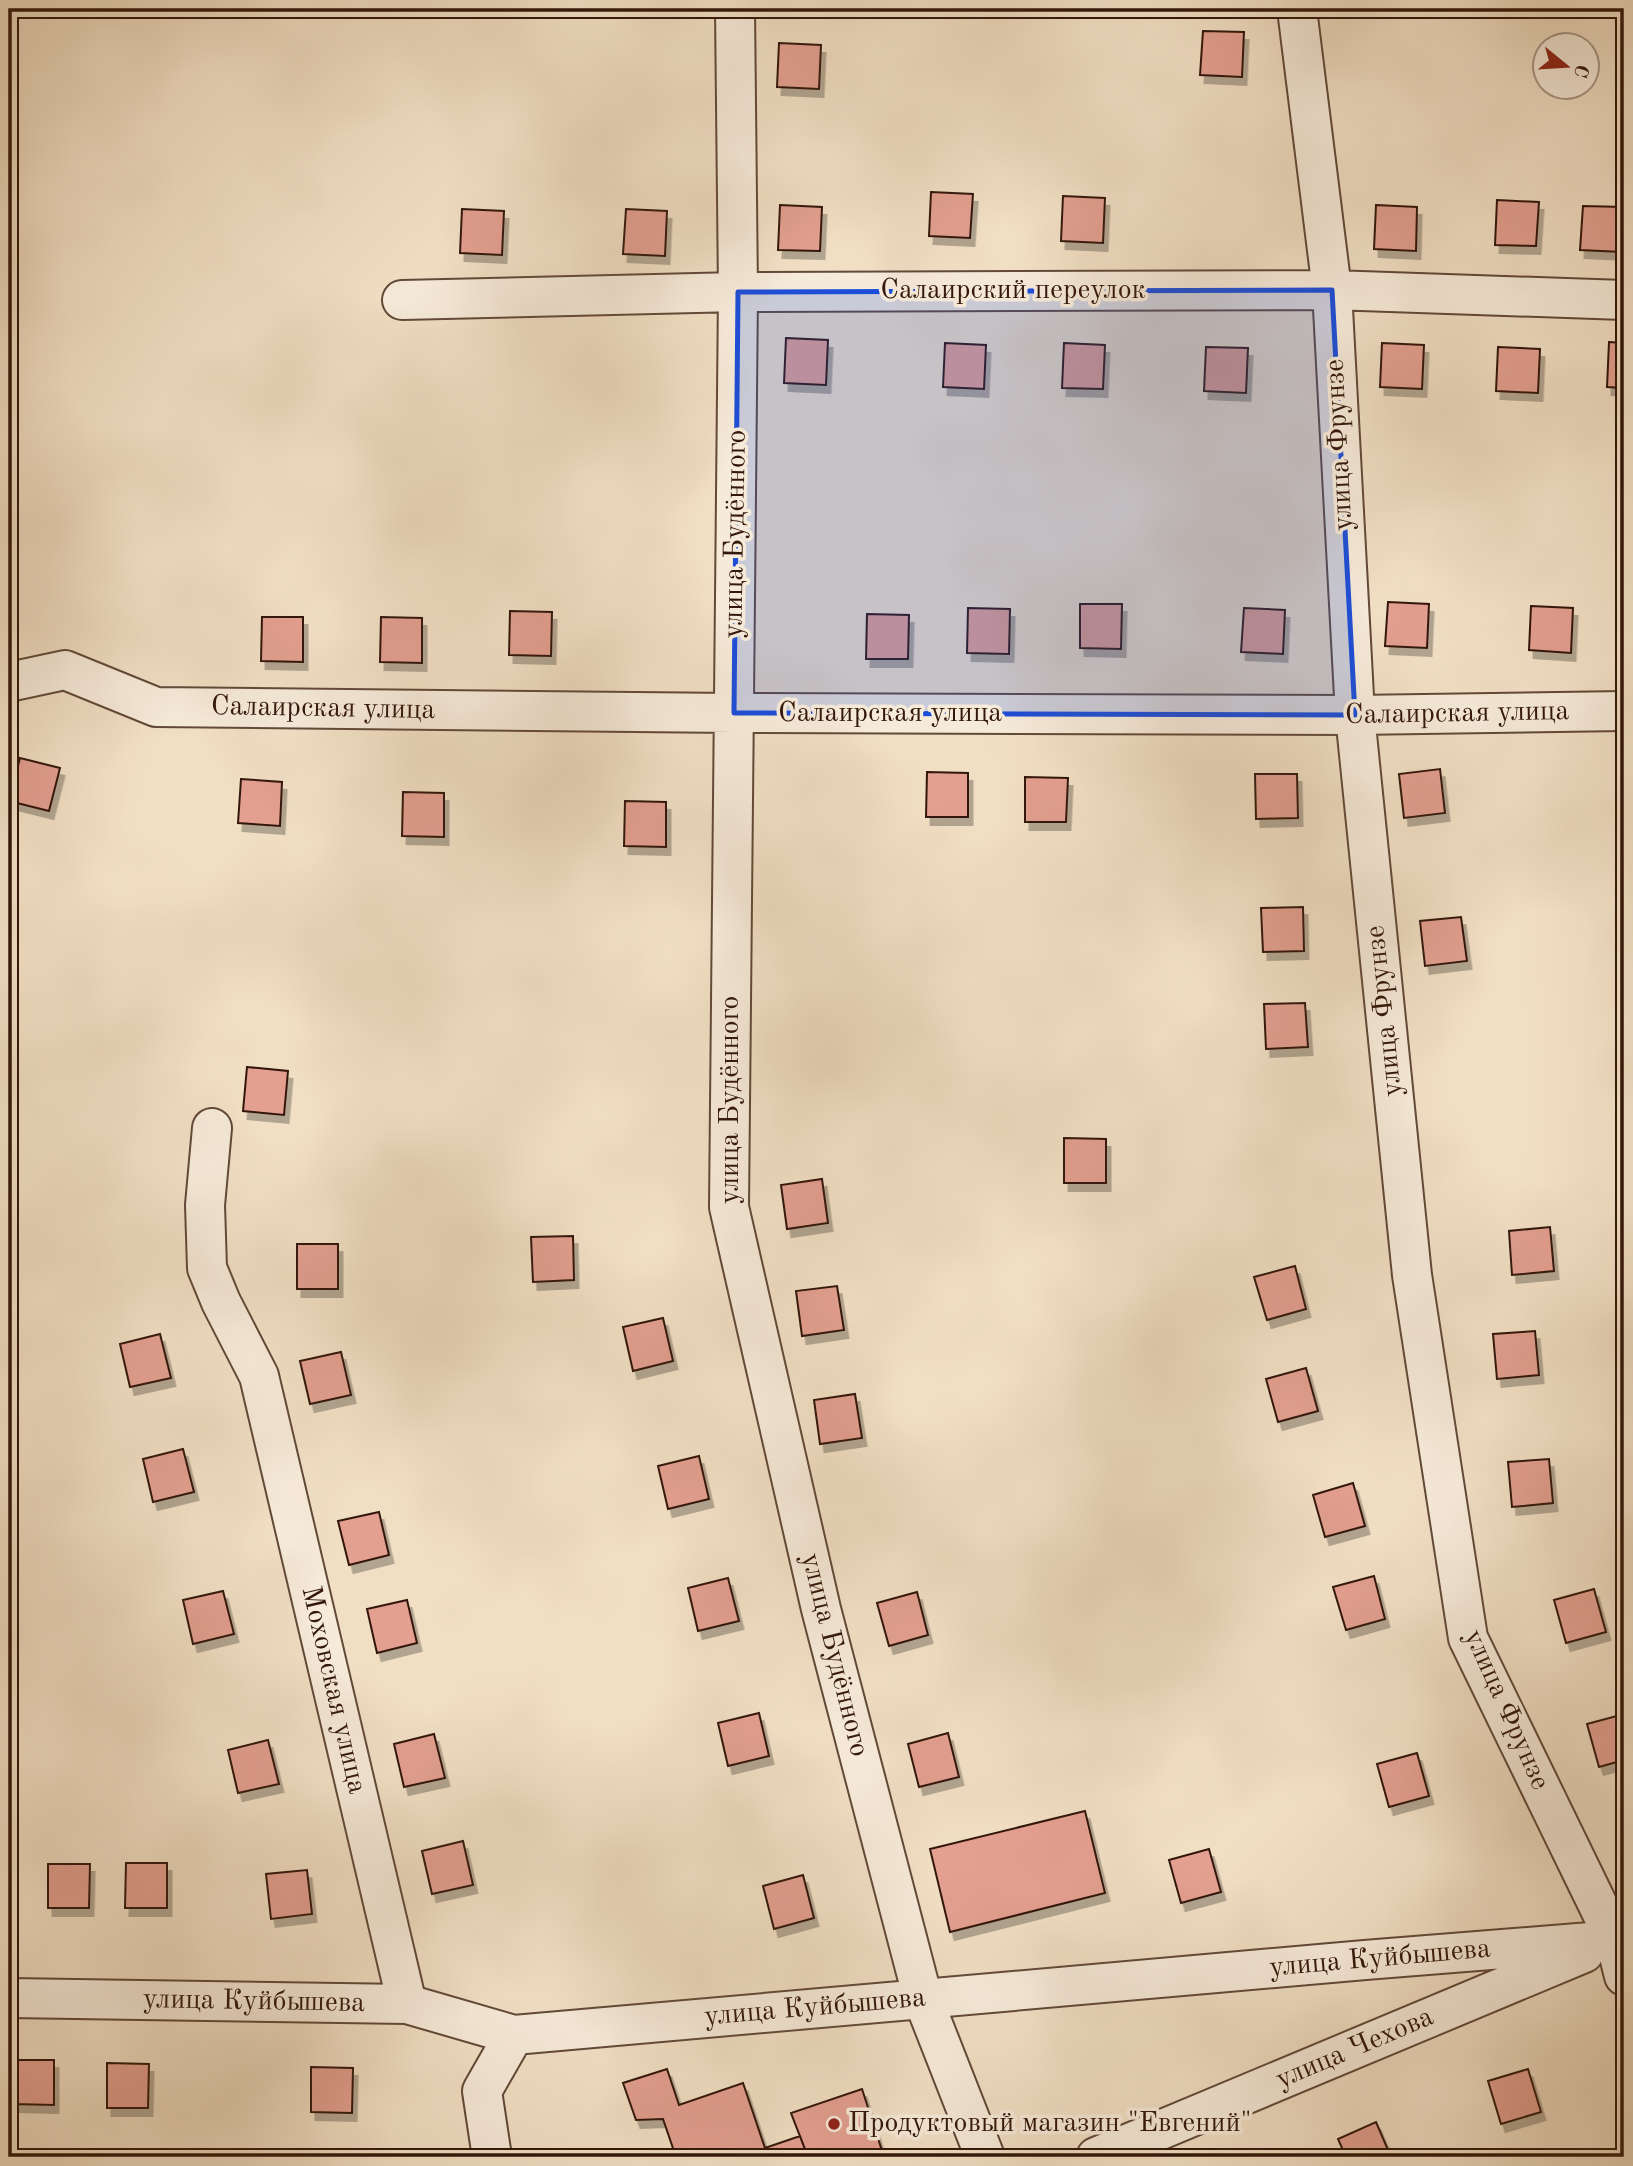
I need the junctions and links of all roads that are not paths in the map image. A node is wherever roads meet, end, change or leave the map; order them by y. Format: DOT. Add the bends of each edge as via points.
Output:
graph roads {
  1 [pos="735,9"];
  2 [pos="1297,9"];
  3 [pos="1332,289"];
  4 [pos="738,292"];
  5 [pos="402,300"];
  6 [pos="1624,300"];
  7 [pos="9,682"];
  8 [pos="1624,711"];
  9 [pos="734,713"];
  10 [pos="1355,716"];
  11 [pos="212,1128"];
  12 [pos="1621,1951"];
  13 [pos="9,1998"];
  14 [pos="923,1999"];
  15 [pos="407,2004"];
  16 [pos="514,2035"];
  17 [pos="492,2157"];
  18 [pos="985,2157"];
  19 [pos="1096,2157"];
  1 -- 4 [label="street, улица Будённого"];
  2 -- 3 [label="street, улица Фрунзе"];
  3 -- 4 [label="street, Салаирский переулок"];
  3 -- 6 [label="street, Салаирский переулок"];
  3 -- 10 [label="street, улица Фрунзе"];
  4 -- 5 [label="street, Салаирский переулок"];
  4 -- 9 [label="street, улица Будённого"];
  7 -- 9 [label="street, Салаирская улица" via="65,670 156,707"];
  8 -- 10 [label="street, Салаирская улица"];
  9 -- 10 [label="street, Салаирская улица"];
  9 -- 14 [label="street, улица Будённого" via="729,1207 821,1609"];
  10 -- 12 [label="street, улица Фрунзе" via="1412,1275 1468,1638"];
  11 -- 15 [label="street, Моховская улица" via="205,1205 207,1268 259,1376"];
  12 -- 14 [label="street, улица Куйбышева" via="1365,1960"];
  12 -- 19 [label="street, улица Чехова"];
  13 -- 15 [label="street, улица Куйбышева"];
  14 -- 16 [label="street, улица Куйбышева"];
  14 -- 18 [label="street, улица Будённого"];
  15 -- 16 [label="street, улица Куйбышева"];
  16 -- 17 [label="street" via="482,2091"];
}
